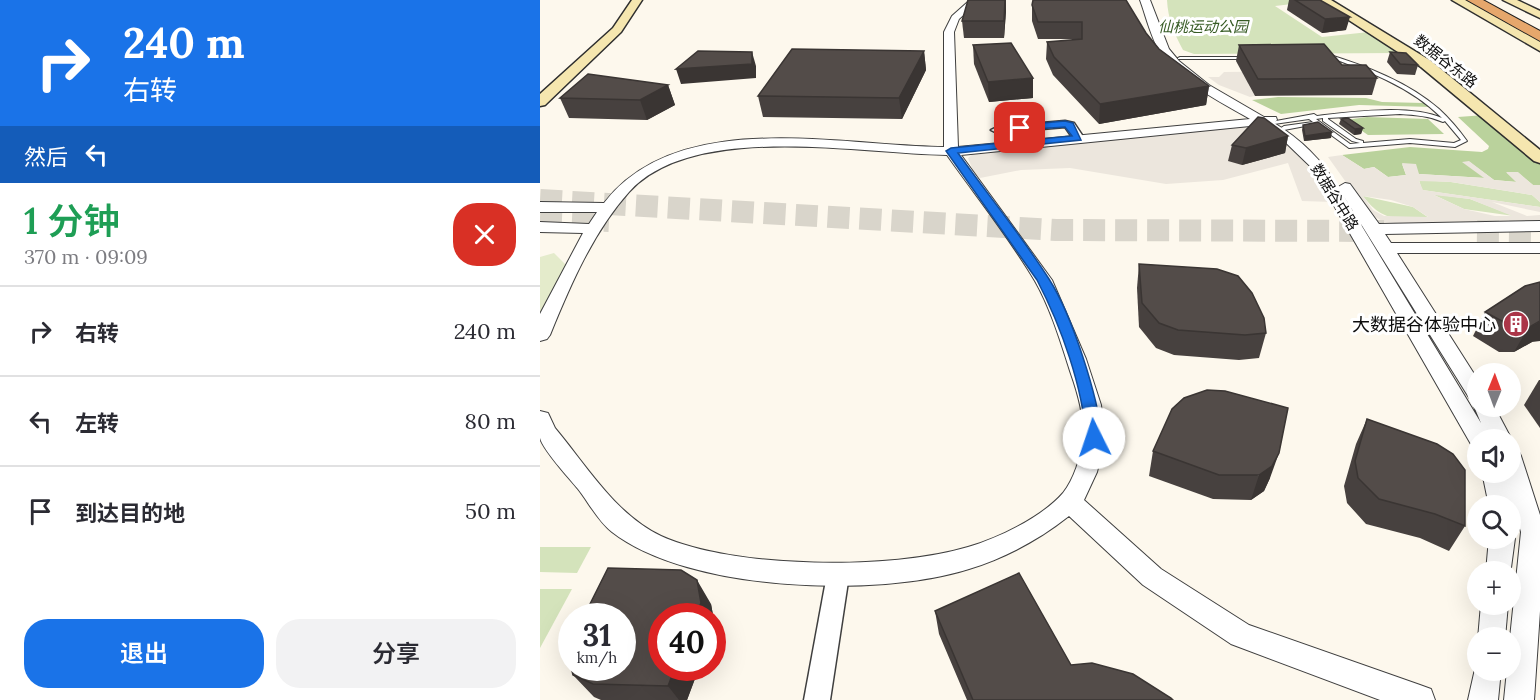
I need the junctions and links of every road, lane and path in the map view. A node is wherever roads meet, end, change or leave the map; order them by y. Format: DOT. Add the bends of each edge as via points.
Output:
graph roads {
  1 [pos="629,0"];
  2 [pos="638,0"];
  3 [pos="975,0"];
  4 [pos="1145,0"];
  5 [pos="1155,0"];
  6 [pos="1323,0"];
  7 [pos="1334,0"];
  8 [pos="1459,0"];
  9 [pos="1492,0"];
  10 [pos="1507,0"];
  11 [pos="1473,4"];
  12 [pos="1540,15"];
  13 [pos="1540,24"];
  14 [pos="1540,45"];
  15 [pos="1321,53"];
  16 [pos="1180,58"];
  17 [pos="1242,58"];
  18 [pos="582,59"];
  19 [pos="1363,69"];
  20 [pos="1344,70"];
  21 [pos="1372,80"];
  22 [pos="1389,81"];
  23 [pos="540,91"];
  24 [pos="540,102"];
  25 [pos="1439,115"];
  26 [pos="1326,116"];
  27 [pos="1314,119"];
  28 [pos="1273,123"];
  29 [pos="997,129"];
  30 [pos="1078,138"];
  31 [pos="1540,146"];
  32 [pos="951,151"];
  33 [pos="1540,158"];
  34 [pos="540,207"];
  35 [pos="606,208"];
  36 [pos="1540,226"];
  37 [pos="540,227"];
  38 [pos="594,229"];
  39 [pos="1374,229"];
  40 [pos="1386,248"];
  41 [pos="1540,248"];
  42 [pos="540,335"];
  43 [pos="1467,380"];
  44 [pos="540,419"];
  45 [pos="1474,429"];
  46 [pos="1518,483"];
  47 [pos="1069,501"];
  48 [pos="838,575"];
  49 [pos="1486,681"];
  50 [pos="817,700"];
  51 [pos="1420,700"];
  52 [pos="1483,700"];
  53 [pos="1519,700"];
  1 -- 18 [label="main road"];
  2 -- 18 [label="main road" via="617,30"];
  3 -- 32 [label="street" via="955,18 949,32"];
  4 -- 28 [label="street, 数据谷中路" via="1168,55 1192,78"];
  5 -- 16 [label="street, 数据谷中路" via="1167,38"];
  6 -- 33 [label="main road, 数据谷东路" via="1426,64"];
  7 -- 31 [label="main road, 数据谷东路" via="1379,24 1439,65"];
  8 -- 11 [label="highway"];
  9 -- 13 [label="highway"];
  10 -- 12 [label="main road"];
  10 -- 13 [label="highway"];
  11 -- 14 [label="highway"];
  15 -- 19 [label="lane"];
  16 -- 17 [label="lane"];
  16 -- 28 [label="street, 数据谷中路"];
  18 -- 23 [label="main road"];
  18 -- 24 [label="main road"];
  19 -- 20 [label="lane"];
  19 -- 22 [label="lane"];
  21 -- 22 [label="lane"];
  22 -- 25 [label="lane" via="1434,105"];
  25 -- 27 [label="lane" via="1369,112"];
  25 -- 27 [label="lane" via="1463,143 1402,141 1349,146"];
  26 -- 26 [label="lane" via="1325,120 1358,142 1462,141 1440,118 1371,113"];
  26 -- 27 [label="lane"];
  27 -- 28 [label="lane"];
  27 -- 28 [label="lane"];
  28 -- 30 [label="street"];
  28 -- 39 [label="street, 数据谷中路" via="1323,158"];
  28 -- 45 [label="street, 数据谷中路" via="1319,167"];
  29 -- 30 [label="street" via="1065,124"];
  30 -- 32 [label="street"];
  32 -- 35 [label="street" via="799,143 721,148 686,154 660,164 622,189"];
  32 -- 47 [label="street" via="1056,303 1092,408 1094,438 1085,471"];
  34 -- 35 [label="street"];
  35 -- 38 [label="street"];
  36 -- 39 [label="street"];
  37 -- 38 [label="street"];
  38 -- 42 [label="street"];
  39 -- 40 [label="street, 数据谷中路"];
  40 -- 41 [label="street"];
  40 -- 43 [label="street, 数据谷中路"];
  44 -- 48 [label="street" via="620,525 657,545 701,560 760,570"];
  46 -- 53 [label="street" via="1533,532"];
  47 -- 48 [label="street" via="1020,535 959,561"];
  47 -- 51 [label="street" via="1152,577 1241,635"];
  48 -- 50 [label="street"];
  49 -- 52 [label="street"];
}
